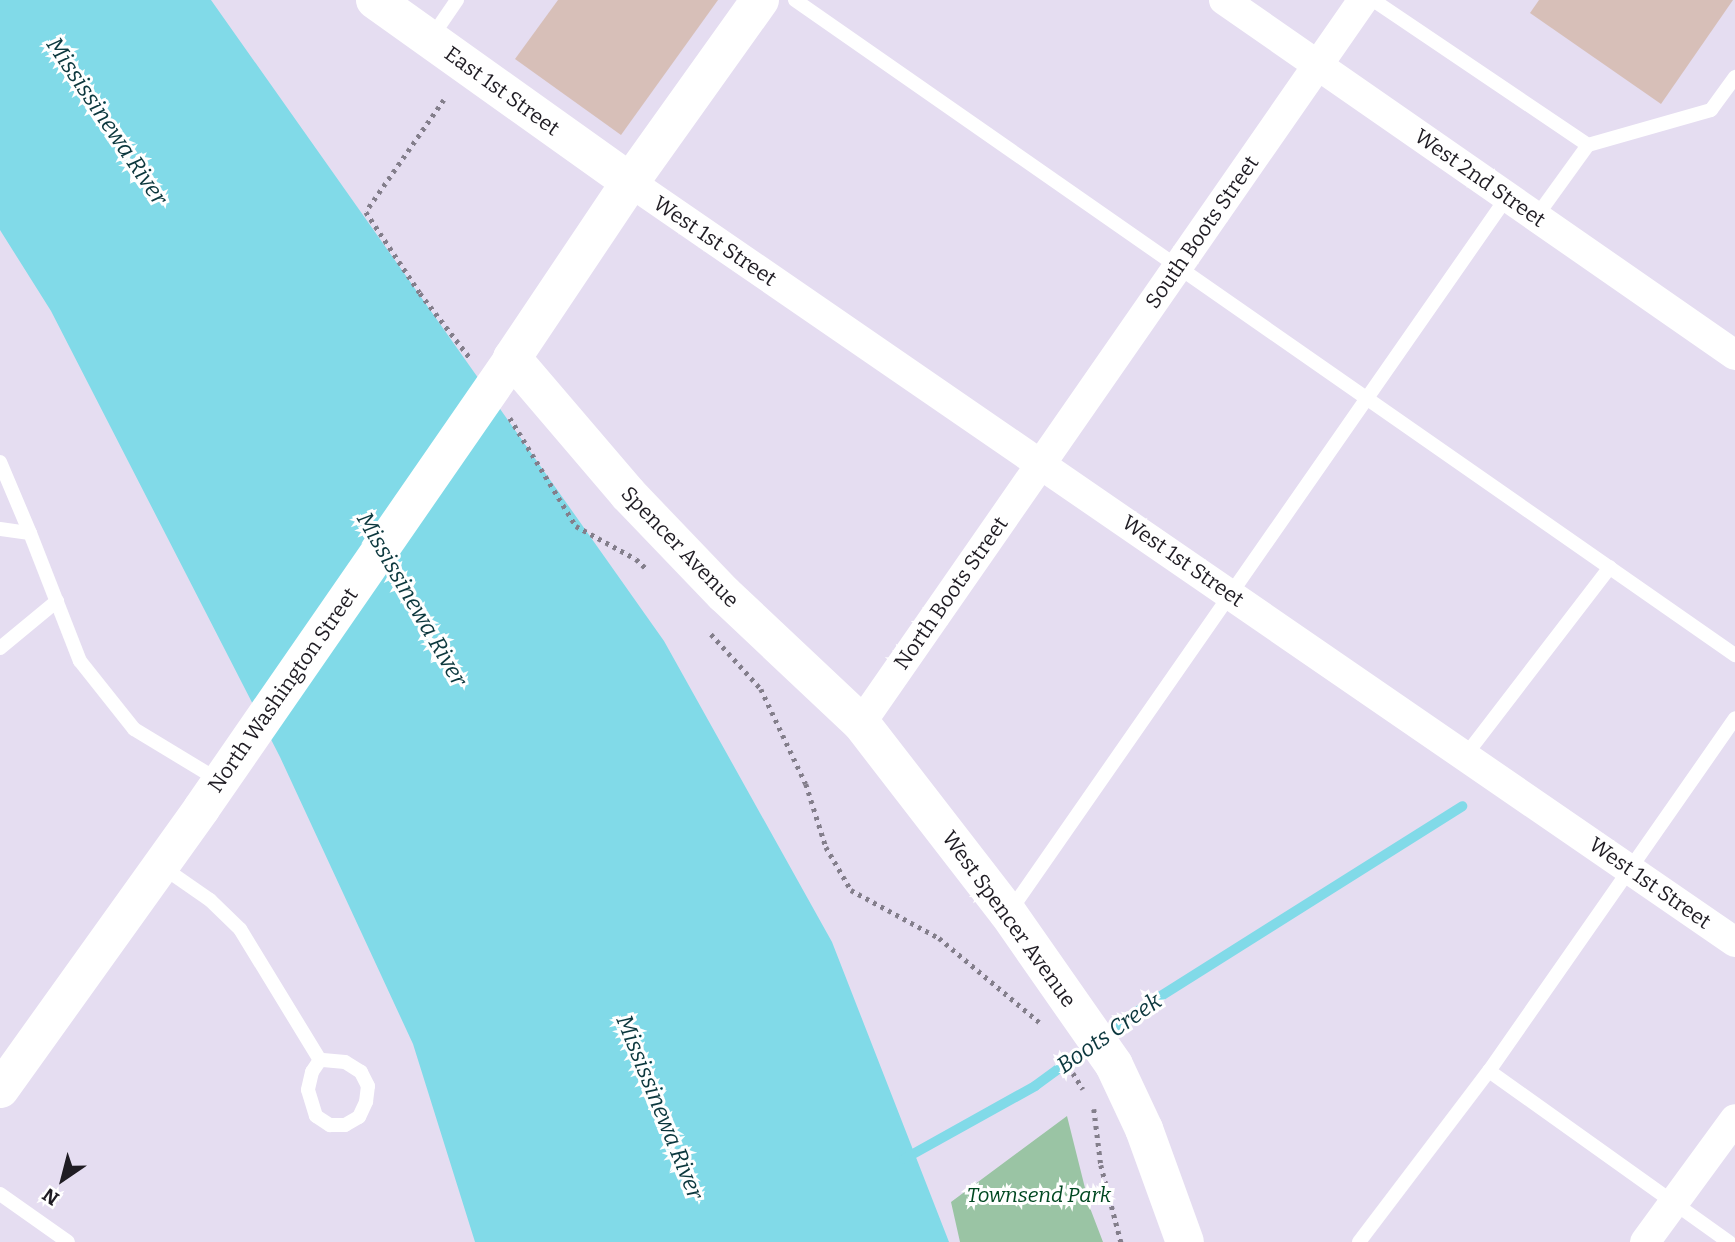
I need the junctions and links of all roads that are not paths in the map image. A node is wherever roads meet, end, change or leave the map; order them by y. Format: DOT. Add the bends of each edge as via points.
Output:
graph roads {
  1 [pos="375,0"];
  2 [pos="457,0"];
  3 [pos="760,0"];
  4 [pos="795,0"];
  5 [pos="1363,0"];
  6 [pos="1373,0"];
  7 [pos="1235,3"];
  8 [pos="430,39"];
  9 [pos="1318,65"];
  10 [pos="1735,77"];
  11 [pos="1588,145"];
  12 [pos="630,182"];
  13 [pos="1507,197"];
  14 [pos="1536,217"];
  15 [pos="1179,265"];
  16 [pos="1735,355"];
  17 [pos="495,364"];
  18 [pos="1365,396"];
  19 [pos="0,462"];
  20 [pos="1041,463"];
  21 [pos="0,529"];
  22 [pos="30,533"];
  23 [pos="1609,567"];
  24 [pos="1229,593"];
  25 [pos="57,601"];
  26 [pos="0,648"];
  27 [pos="1735,655"];
  28 [pos="1735,718"];
  29 [pos="861,723"];
  30 [pos="1465,757"];
  31 [pos="230,767"];
  32 [pos="160,865"];
  33 [pos="1631,870"];
  34 [pos="1008,913"];
  35 [pos="1735,942"];
  36 [pos="320,1060"];
  37 [pos="1489,1071"];
  38 [pos="0,1089"];
  39 [pos="1732,1128"];
  40 [pos="0,1194"];
  41 [pos="1674,1203"];
  42 [pos="68,1242"];
  43 [pos="1185,1242"];
  44 [pos="1359,1242"];
  45 [pos="1645,1242"];
  46 [pos="1729,1242"];
  1 -- 8 [label="main road, East 1st Street"];
  2 -- 8 [label="lane"];
  3 -- 12 [label="main road, North Washington Street"];
  4 -- 15 [label="lane"];
  5 -- 9 [label="street, South Boots Street"];
  6 -- 11 [label="lane"];
  7 -- 9 [label="street, West 2nd Street"];
  8 -- 12 [label="main road, East 1st Street"];
  9 -- 13 [label="street, West 2nd Street"];
  9 -- 15 [label="street, South Boots Street"];
  10 -- 11 [label="lane" via="1711,110"];
  11 -- 14 [label="lane"];
  12 -- 17 [label="main road, North Washington Street"];
  12 -- 20 [label="street, West 1st Street"];
  13 -- 14 [label="street, West 2nd Street"];
  13 -- 18 [label="lane"];
  14 -- 16 [label="street, West 2nd Street"];
  15 -- 18 [label="lane"];
  15 -- 20 [label="street, South Boots Street"];
  17 -- 29 [label="main road, Spencer Avenue" via="724,594"];
  17 -- 31 [label="street, North Washington Street"];
  18 -- 23 [label="lane"];
  18 -- 24 [label="lane"];
  19 -- 22 [label="lane"];
  20 -- 24 [label="street, West 1st Street"];
  20 -- 29 [label="street, North Boots Street"];
  21 -- 22 [label="lane"];
  22 -- 25 [label="lane"];
  23 -- 27 [label="lane"];
  23 -- 30 [label="lane"];
  24 -- 30 [label="street, West 1st Street"];
  24 -- 34 [label="lane"];
  25 -- 26 [label="lane"];
  25 -- 31 [label="lane" via="80,661 134,729"];
  28 -- 33 [label="lane"];
  29 -- 34 [label="main road, West Spencer Avenue"];
  30 -- 33 [label="street, West 1st Street"];
  31 -- 32 [label="street, North Washington Street"];
  32 -- 36 [label="lane" via="210,900 240,929"];
  32 -- 38 [label="street, North Washington Street"];
  33 -- 35 [label="street, West 1st Street"];
  33 -- 37 [label="lane"];
  34 -- 43 [label="main road, West Spencer Avenue" via="1114,1065 1144,1129"];
  36 -- 36 [label="lane" via="312,1072 309,1103 316,1116 330,1125 345,1125 359,1117 368,1086 361,1072 345,1062"];
  37 -- 41 [label="lane"];
  37 -- 44 [label="lane"];
  39 -- 41 [label="street"];
  40 -- 42 [label="lane"];
  41 -- 45 [label="street"];
  41 -- 46 [label="lane"];
}
